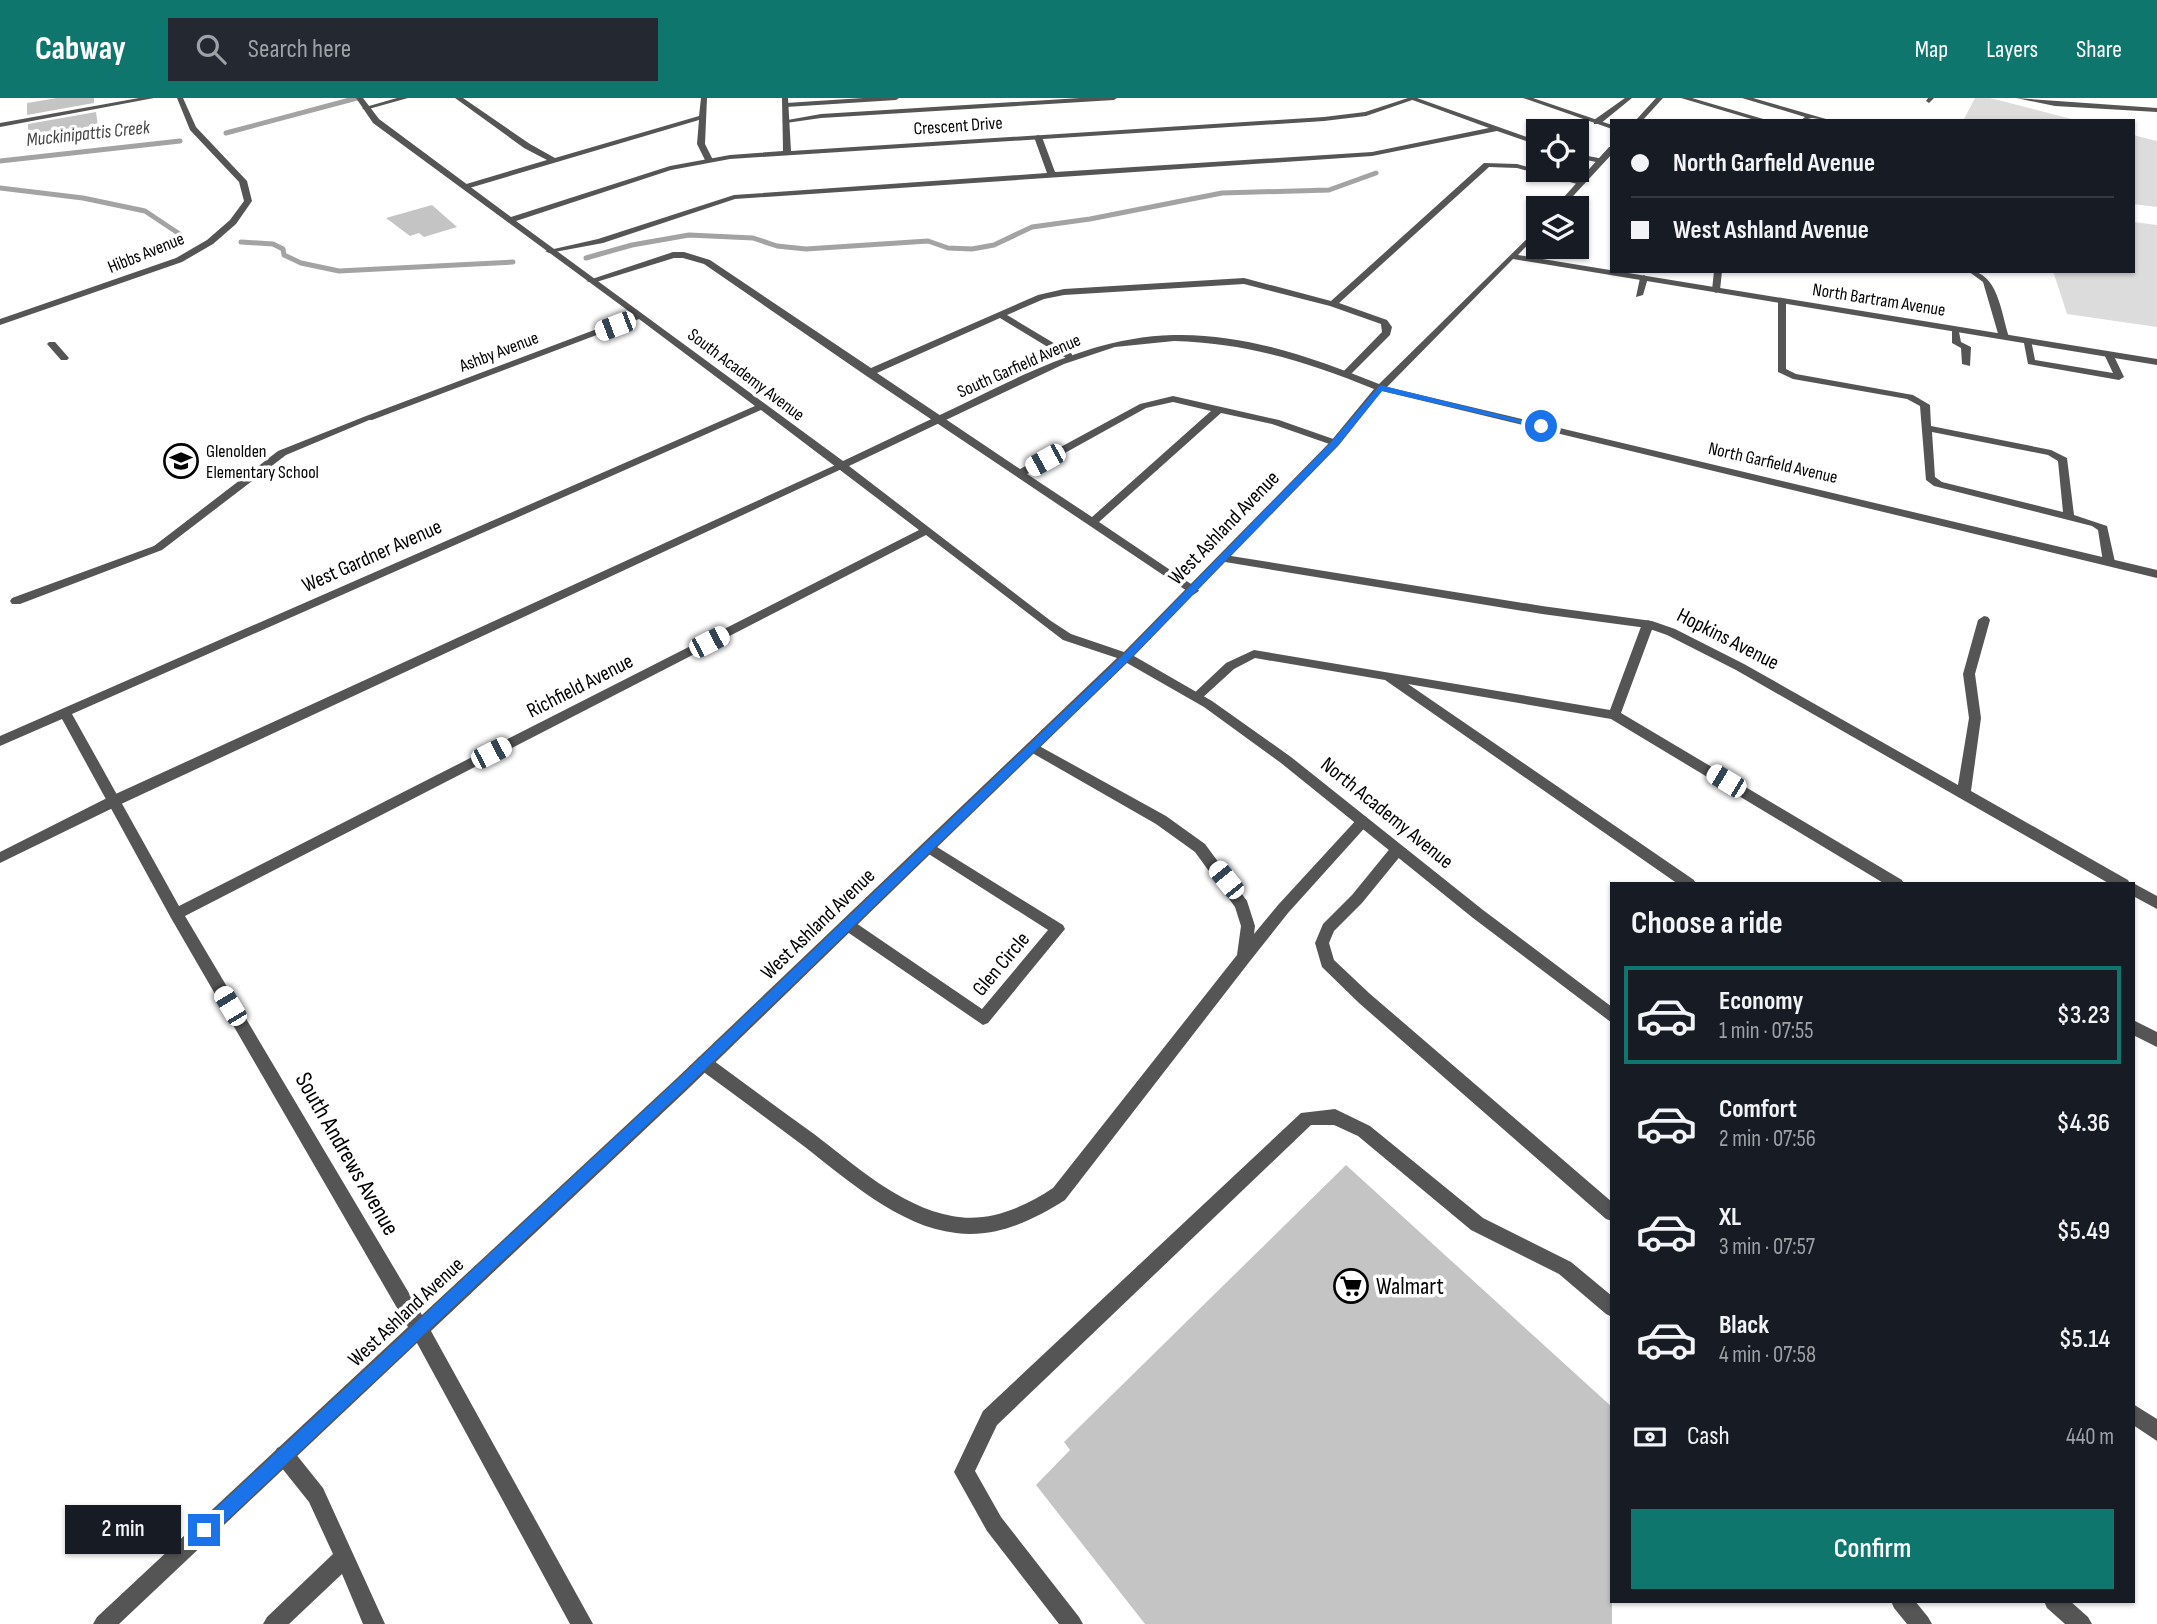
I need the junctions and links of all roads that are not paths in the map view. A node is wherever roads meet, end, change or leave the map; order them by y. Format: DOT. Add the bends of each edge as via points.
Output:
graph roads {
  1 [pos="151,98"];
  2 [pos="180,98"];
  3 [pos="359,98"];
  4 [pos="405,98"];
  5 [pos="458,98"];
  6 [pos="704,98"];
  7 [pos="896,98"];
  8 [pos="1114,98"];
  9 [pos="1412,98"];
  10 [pos="1526,98"];
  11 [pos="1629,98"];
  12 [pos="1660,98"];
  13 [pos="1684,98"];
  14 [pos="1745,98"];
  15 [pos="2021,98"];
  16 [pos="786,101"];
  17 [pos="365,108"];
  18 [pos="2157,110"];
  19 [pos="702,117"];
  20 [pos="1807,118"];
  21 [pos="1641,119"];
  22 [pos="1760,119"];
  23 [pos="786,121"];
  24 [pos="1597,122"];
  25 [pos="0,125"];
  26 [pos="1610,126"];
  27 [pos="1497,129"];
  28 [pos="1038,137"];
  29 [pos="1526,140"];
  30 [pos="1610,151"];
  31 [pos="787,153"];
  32 [pos="1589,158"];
  33 [pos="552,160"];
  34 [pos="709,160"];
  35 [pos="1601,161"];
  36 [pos="1052,175"];
  37 [pos="1581,183"];
  38 [pos="466,187"];
  39 [pos="1569,196"];
  40 [pos="510,220"];
  41 [pos="1526,244"];
  42 [pos="549,251"];
  43 [pos="1514,257"];
  44 [pos="1610,273"];
  45 [pos="1613,273"];
  46 [pos="1718,273"];
  47 [pos="1975,273"];
  48 [pos="1644,278"];
  49 [pos="590,281"];
  50 [pos="1716,290"];
  51 [pos="1639,295"];
  52 [pos="1783,300"];
  53 [pos="1333,303"];
  54 [pos="1000,315"];
  55 [pos="640,316"];
  56 [pos="0,322"];
  57 [pos="1955,329"];
  58 [pos="2004,337"];
  59 [pos="2026,340"];
  60 [pos="52,344"];
  61 [pos="2109,354"];
  62 [pos="1069,356"];
  63 [pos="64,358"];
  64 [pos="2157,362"];
  65 [pos="1968,365"];
  66 [pos="868,373"];
  67 [pos="1346,374"];
  68 [pos="1380,388"];
  69 [pos="760,407"];
  70 [pos="1219,409"];
  71 [pos="937,420"];
  72 [pos="1926,428"];
  73 [pos="1335,443"];
  74 [pos="842,466"];
  75 [pos="1021,473"];
  76 [pos="2069,517"];
  77 [pos="1092,523"];
  78 [pos="928,530"];
  79 [pos="1225,559"];
  80 [pos="2109,562"];
  81 [pos="2157,574"];
  82 [pos="1193,591"];
  83 [pos="16,601"];
  84 [pos="1984,620"];
  85 [pos="1648,624"];
  86 [pos="1126,657"];
  87 [pos="1386,675"];
  88 [pos="1196,697"];
  89 [pos="65,713"];
  90 [pos="1614,715"];
  91 [pos="0,741"];
  92 [pos="1032,747"];
  93 [pos="1964,792"];
  94 [pos="114,802"];
  95 [pos="1363,822"];
  96 [pos="929,847"];
  97 [pos="1397,850"];
  98 [pos="0,858"];
  99 [pos="1686,882"];
  100 [pos="1894,882"];
  101 [pos="2120,882"];
  102 [pos="2135,891"];
  103 [pos="2157,903"];
  104 [pos="176,914"];
  105 [pos="848,925"];
  106 [pos="1244,957"];
  107 [pos="1610,1014"];
  108 [pos="2135,1028"];
  109 [pos="2157,1040"];
  110 [pos="704,1063"];
  111 [pos="1610,1211"];
  112 [pos="1610,1306"];
  113 [pos="419,1328"];
  114 [pos="2135,1414"];
  115 [pos="2157,1431"];
  116 [pos="284,1455"];
  117 [pos="345,1557"];
  118 [pos="1903,1603"];
  119 [pos="2056,1603"];
  120 [pos="104,1624"];
  121 [pos="274,1624"];
  122 [pos="374,1624"];
  123 [pos="582,1624"];
  124 [pos="1072,1624"];
  125 [pos="1920,1624"];
  126 [pos="2081,1624"];
  1 -- 25 [label="street"];
  2 -- 56 [label="street, Hibbs Avenue" via="193,128 243,181 248,201 233,222 179,260"];
  3 -- 17 [label="street, South Academy Avenue"];
  4 -- 17 [label="street"];
  5 -- 33 [label="street"];
  6 -- 19 [label="street"];
  7 -- 16 [label="street"];
  8 -- 23 [label="street"];
  9 -- 27 [label="street"];
  9 -- 28 [label="street, Crescent Drive" via="1350,117"];
  10 -- 24 [label="street"];
  11 -- 24 [label="street"];
  12 -- 21 [label="street"];
  13 -- 22 [label="street"];
  14 -- 20 [label="street"];
  15 -- 18 [label="street"];
  16 -- 23 [label="street"];
  17 -- 38 [label="street, South Academy Avenue"];
  19 -- 33 [label="street"];
  19 -- 34 [label="street" via="701,145"];
  23 -- 31 [label="street"];
  24 -- 26 [label="street"];
  27 -- 29 [label="street"];
  27 -- 36 [label="street" via="1361,156"];
  28 -- 31 [label="street, Crescent Drive"];
  28 -- 36 [label="street"];
  30 -- 35 [label="street"];
  31 -- 34 [label="street, Crescent Drive"];
  32 -- 35 [label="street"];
  33 -- 38 [label="street"];
  34 -- 40 [label="street, Crescent Drive" via="670,168"];
  35 -- 37 [label="street"];
  36 -- 42 [label="street" via="734,197 600,241"];
  37 -- 39 [label="street"];
  37 -- 53 [label="street" via="1517,166 1487,166"];
  38 -- 40 [label="street, South Academy Avenue"];
  40 -- 42 [label="street, South Academy Avenue"];
  41 -- 43 [label="street, West Ashland Avenue"];
  42 -- 49 [label="street, South Academy Avenue"];
  43 -- 44 [label="street, North Bartram Avenue"];
  43 -- 68 [label="street, West Ashland Avenue"];
  45 -- 48 [label="street, North Bartram Avenue"];
  46 -- 50 [label="street"];
  47 -- 58 [label="street" via="1987,281"];
  48 -- 50 [label="street, North Bartram Avenue"];
  48 -- 51 [label="street"];
  49 -- 55 [label="street, South Academy Avenue"];
  49 -- 66 [label="street" via="662,257 696,257"];
  50 -- 52 [label="street, North Bartram Avenue"];
  52 -- 57 [label="street, North Bartram Avenue"];
  52 -- 72 [label="street" via="1781,370 1910,397 1925,405"];
  53 -- 54 [label="street" via="1259,283 1229,281 1051,294"];
  53 -- 67 [label="street" via="1387,327"];
  54 -- 62 [label="street"];
  54 -- 66 [label="street"];
  55 -- 69 [label="street, South Academy Avenue"];
  55 -- 83 [label="street, Ashby Avenue" via="282,453 158,548"];
  57 -- 58 [label="street, North Bartram Avenue"];
  57 -- 65 [label="street" via="1957,343 1966,347"];
  58 -- 59 [label="street, North Bartram Avenue"];
  59 -- 61 [label="street, North Bartram Avenue"];
  59 -- 61 [label="street" via="2031,362 2119,377"];
  60 -- 63 [label="street"];
  61 -- 64 [label="street, North Bartram Avenue"];
  62 -- 67 [label="street, South Garfield Avenue" via="1118,344 1210,339 1265,348"];
  62 -- 71 [label="street, South Garfield Avenue"];
  66 -- 71 [label="street"];
  67 -- 68 [label="street, South Garfield Avenue"];
  68 -- 73 [label="street, West Ashland Avenue"];
  68 -- 80 [label="street, North Garfield Avenue"];
  69 -- 74 [label="street, South Academy Avenue"];
  69 -- 89 [label="street, West Gardner Avenue"];
  70 -- 73 [label="street"];
  70 -- 75 [label="street" via="1172,399 1151,404"];
  70 -- 77 [label="street"];
  71 -- 74 [label="street, South Garfield Avenue"];
  71 -- 75 [label="street"];
  72 -- 76 [label="street" via="1930,478 1938,484"];
  72 -- 76 [label="street" via="2051,453 2063,460"];
  73 -- 79 [label="street, West Ashland Avenue"];
  74 -- 78 [label="street, South Academy Avenue"];
  74 -- 94 [label="street, South Garfield Avenue"];
  75 -- 77 [label="street"];
  76 -- 80 [label="street" via="2103,528"];
  77 -- 82 [label="street"];
  78 -- 86 [label="street, South Academy Avenue" via="1067,637"];
  78 -- 104 [label="street, Richfield Avenue"];
  79 -- 82 [label="street, West Ashland Avenue"];
  79 -- 85 [label="street, Hopkins Avenue"];
  80 -- 81 [label="street, North Garfield Avenue"];
  82 -- 86 [label="street, West Ashland Avenue"];
  84 -- 93 [label="street" via="1969,674 1975,718"];
  85 -- 90 [label="street"];
  85 -- 93 [label="street, Hopkins Avenue" via="1703,647"];
  86 -- 88 [label="street, North Academy Avenue"];
  86 -- 92 [label="street, West Ashland Avenue"];
  87 -- 88 [label="street" via="1254,654 1241,658"];
  87 -- 90 [label="street"];
  87 -- 99 [label="street"];
  88 -- 95 [label="street, North Academy Avenue"];
  89 -- 91 [label="street, West Gardner Avenue"];
  89 -- 94 [label="street, South Andrews Avenue"];
  90 -- 100 [label="street"];
  92 -- 96 [label="street, West Ashland Avenue"];
  92 -- 106 [label="street" via="1161,820 1200,848 1242,905 1248,926"];
  93 -- 101 [label="street, Hopkins Avenue"];
  94 -- 98 [label="street, South Garfield Avenue"];
  94 -- 104 [label="street, South Andrews Avenue"];
  95 -- 97 [label="street, North Academy Avenue"];
  95 -- 106 [label="street"];
  96 -- 105 [label="street, West Ashland Avenue"];
  96 -- 105 [label="street, Glen Circle" via="1058,929 984,1018"];
  97 -- 107 [label="street, North Academy Avenue"];
  97 -- 111 [label="street" via="1328,928 1322,943 1327,963"];
  102 -- 103 [label="street"];
  104 -- 113 [label="street, South Andrews Avenue"];
  105 -- 110 [label="street, West Ashland Avenue"];
  106 -- 110 [label="street" via="1059,1194 1035,1210 974,1227 915,1213 882,1194"];
  108 -- 109 [label="street"];
  110 -- 113 [label="street, West Ashland Avenue"];
  112 -- 124 [label="street" via="1565,1268 1477,1223 1364,1132 1335,1117 1307,1118 990,1418 964,1472 994,1524"];
  113 -- 116 [label="street, West Ashland Avenue"];
  113 -- 123 [label="street, South Andrews Avenue"];
  114 -- 115 [label="street"];
  116 -- 117 [label="street" via="316,1494"];
  116 -- 120 [label="street, West Ashland Avenue"];
  117 -- 121 [label="street"];
  117 -- 122 [label="street"];
  118 -- 125 [label="street"];
  119 -- 126 [label="street"];
}
